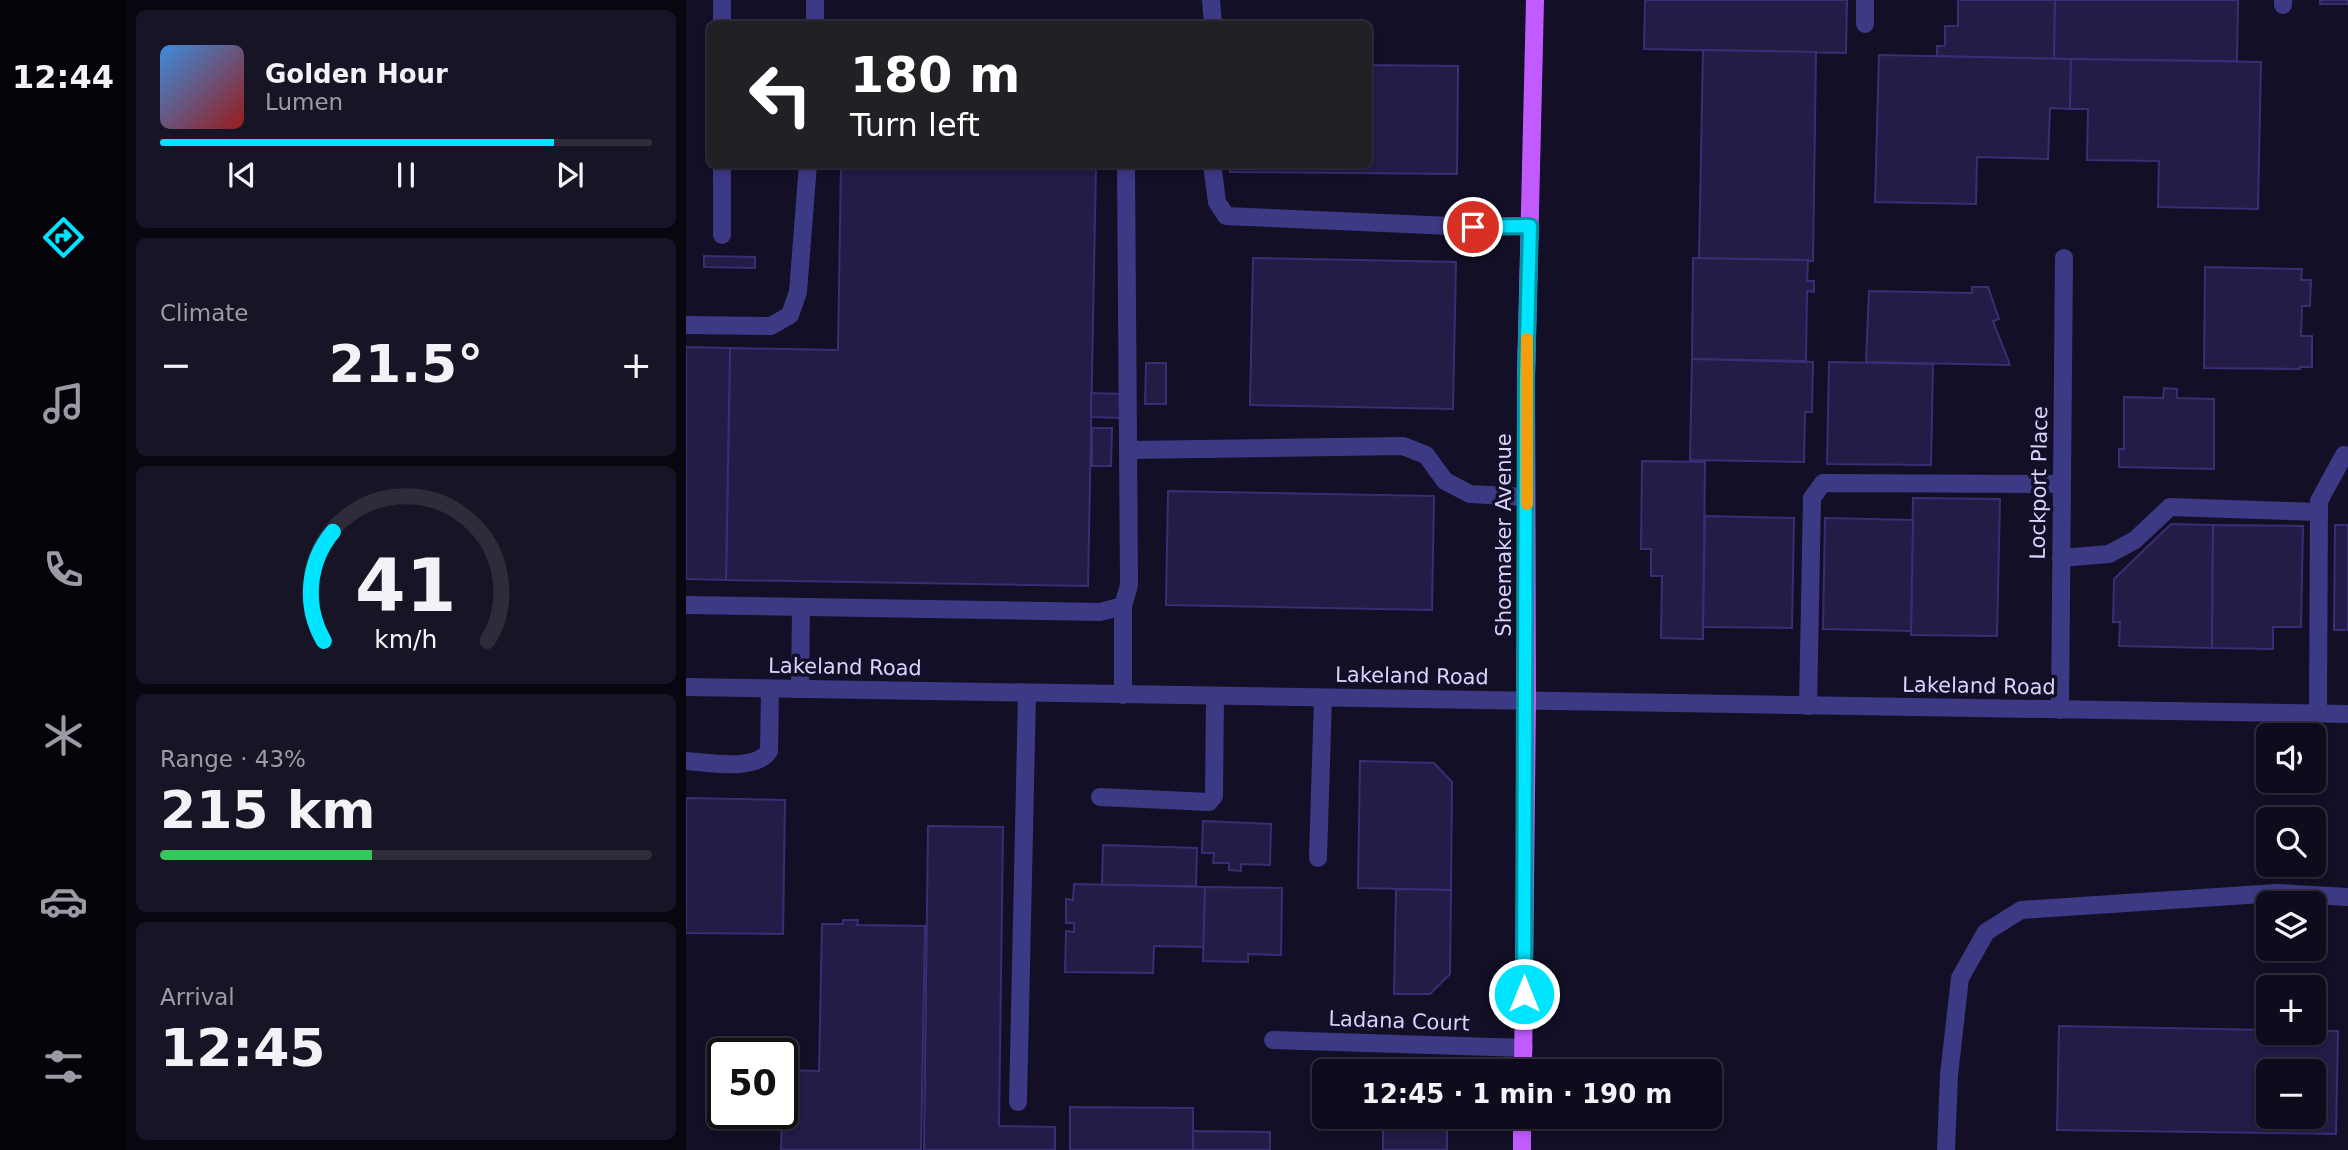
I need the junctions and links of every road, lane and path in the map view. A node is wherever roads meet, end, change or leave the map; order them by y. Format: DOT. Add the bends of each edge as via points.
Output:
graph roads {
  1 [pos="722,0"];
  2 [pos="815,0"];
  3 [pos="1211,0"];
  4 [pos="1535,0"];
  5 [pos="1865,0"];
  6 [pos="722,21"];
  7 [pos="815,21"];
  8 [pos="1213,21"];
  9 [pos="1865,24"];
  10 [pos="722,168"];
  11 [pos="808,168"];
  12 [pos="1126,168"];
  13 [pos="1213,168"];
  14 [pos="1530,226"];
  15 [pos="722,234"];
  16 [pos="2064,258"];
  17 [pos="686,325"];
  18 [pos="1129,450"];
  19 [pos="2348,456"];
  20 [pos="2062,484"];
  21 [pos="1527,497"];
  22 [pos="2319,512"];
  23 [pos="2061,558"];
  24 [pos="686,605"];
  25 [pos="1123,606"];
  26 [pos="801,607"];
  27 [pos="686,688"];
  28 [pos="770,689"];
  29 [pos="800,689"];
  30 [pos="1027,693"];
  31 [pos="1123,695"];
  32 [pos="1215,696"];
  33 [pos="1323,698"];
  34 [pos="1527,701"];
  35 [pos="1808,706"];
  36 [pos="2060,710"];
  37 [pos="2318,714"];
  38 [pos="2348,714"];
  39 [pos="686,761"];
  40 [pos="1100,797"];
  41 [pos="1318,858"];
  42 [pos="2348,897"];
  43 [pos="1273,1040"];
  44 [pos="1524,1048"];
  45 [pos="1524,1059"];
  46 [pos="1018,1102"];
  47 [pos="1522,1129"];
  48 [pos="1522,1150"];
  49 [pos="1947,1150"];
  1 -- 6 [label="street"];
  2 -- 7 [label="street"];
  3 -- 8 [label="street"];
  4 -- 14 [label="main road, Shoemaker Avenue"];
  5 -- 9 [label="street"];
  10 -- 15 [label="street"];
  11 -- 17 [label="street" via="798,292 790,315 771,326"];
  12 -- 18 [label="street"];
  13 -- 14 [label="street" via="1217,202 1226,216"];
  14 -- 21 [label="main road, Shoemaker Avenue"];
  16 -- 20 [label="street, Lockport Place"];
  18 -- 21 [label="street" via="1403,446 1426,455 1445,481 1470,494"];
  18 -- 25 [label="street" via="1129,585"];
  19 -- 22 [label="street" via="2319,501"];
  20 -- 23 [label="street, Lockport Place"];
  20 -- 35 [label="street" via="1823,482 1812,498"];
  21 -- 34 [label="main road, Shoemaker Avenue"];
  22 -- 23 [label="street" via="2170,507 2135,540 2109,554"];
  22 -- 37 [label="street"];
  23 -- 36 [label="street, Lockport Place"];
  24 -- 26 [label="street"];
  25 -- 26 [label="street" via="1100,612"];
  25 -- 31 [label="street"];
  26 -- 29 [label="street"];
  27 -- 28 [label="street, Lakeland Road"];
  28 -- 29 [label="street, Lakeland Road"];
  28 -- 39 [label="street" via="769,751 765,757 736,764"];
  29 -- 30 [label="street, Lakeland Road"];
  30 -- 31 [label="street, Lakeland Road"];
  30 -- 46 [label="street"];
  31 -- 32 [label="street, Lakeland Road"];
  32 -- 33 [label="street, Lakeland Road"];
  32 -- 40 [label="street" via="1214,796 1209,802"];
  33 -- 34 [label="street, Lakeland Road"];
  33 -- 41 [label="street"];
  34 -- 35 [label="street, Lakeland Road"];
  34 -- 44 [label="main road, Shoemaker Avenue"];
  35 -- 36 [label="street, Lakeland Road"];
  36 -- 37 [label="street, Lakeland Road"];
  37 -- 38 [label="street, Lakeland Road"];
  42 -- 49 [label="street" via="2277,893 2021,910 1986,932 1960,978 1949,1074"];
  43 -- 44 [label="street, Ladana Court"];
  44 -- 45 [label="main road, Shoemaker Avenue"];
  47 -- 48 [label="main road"];
}
